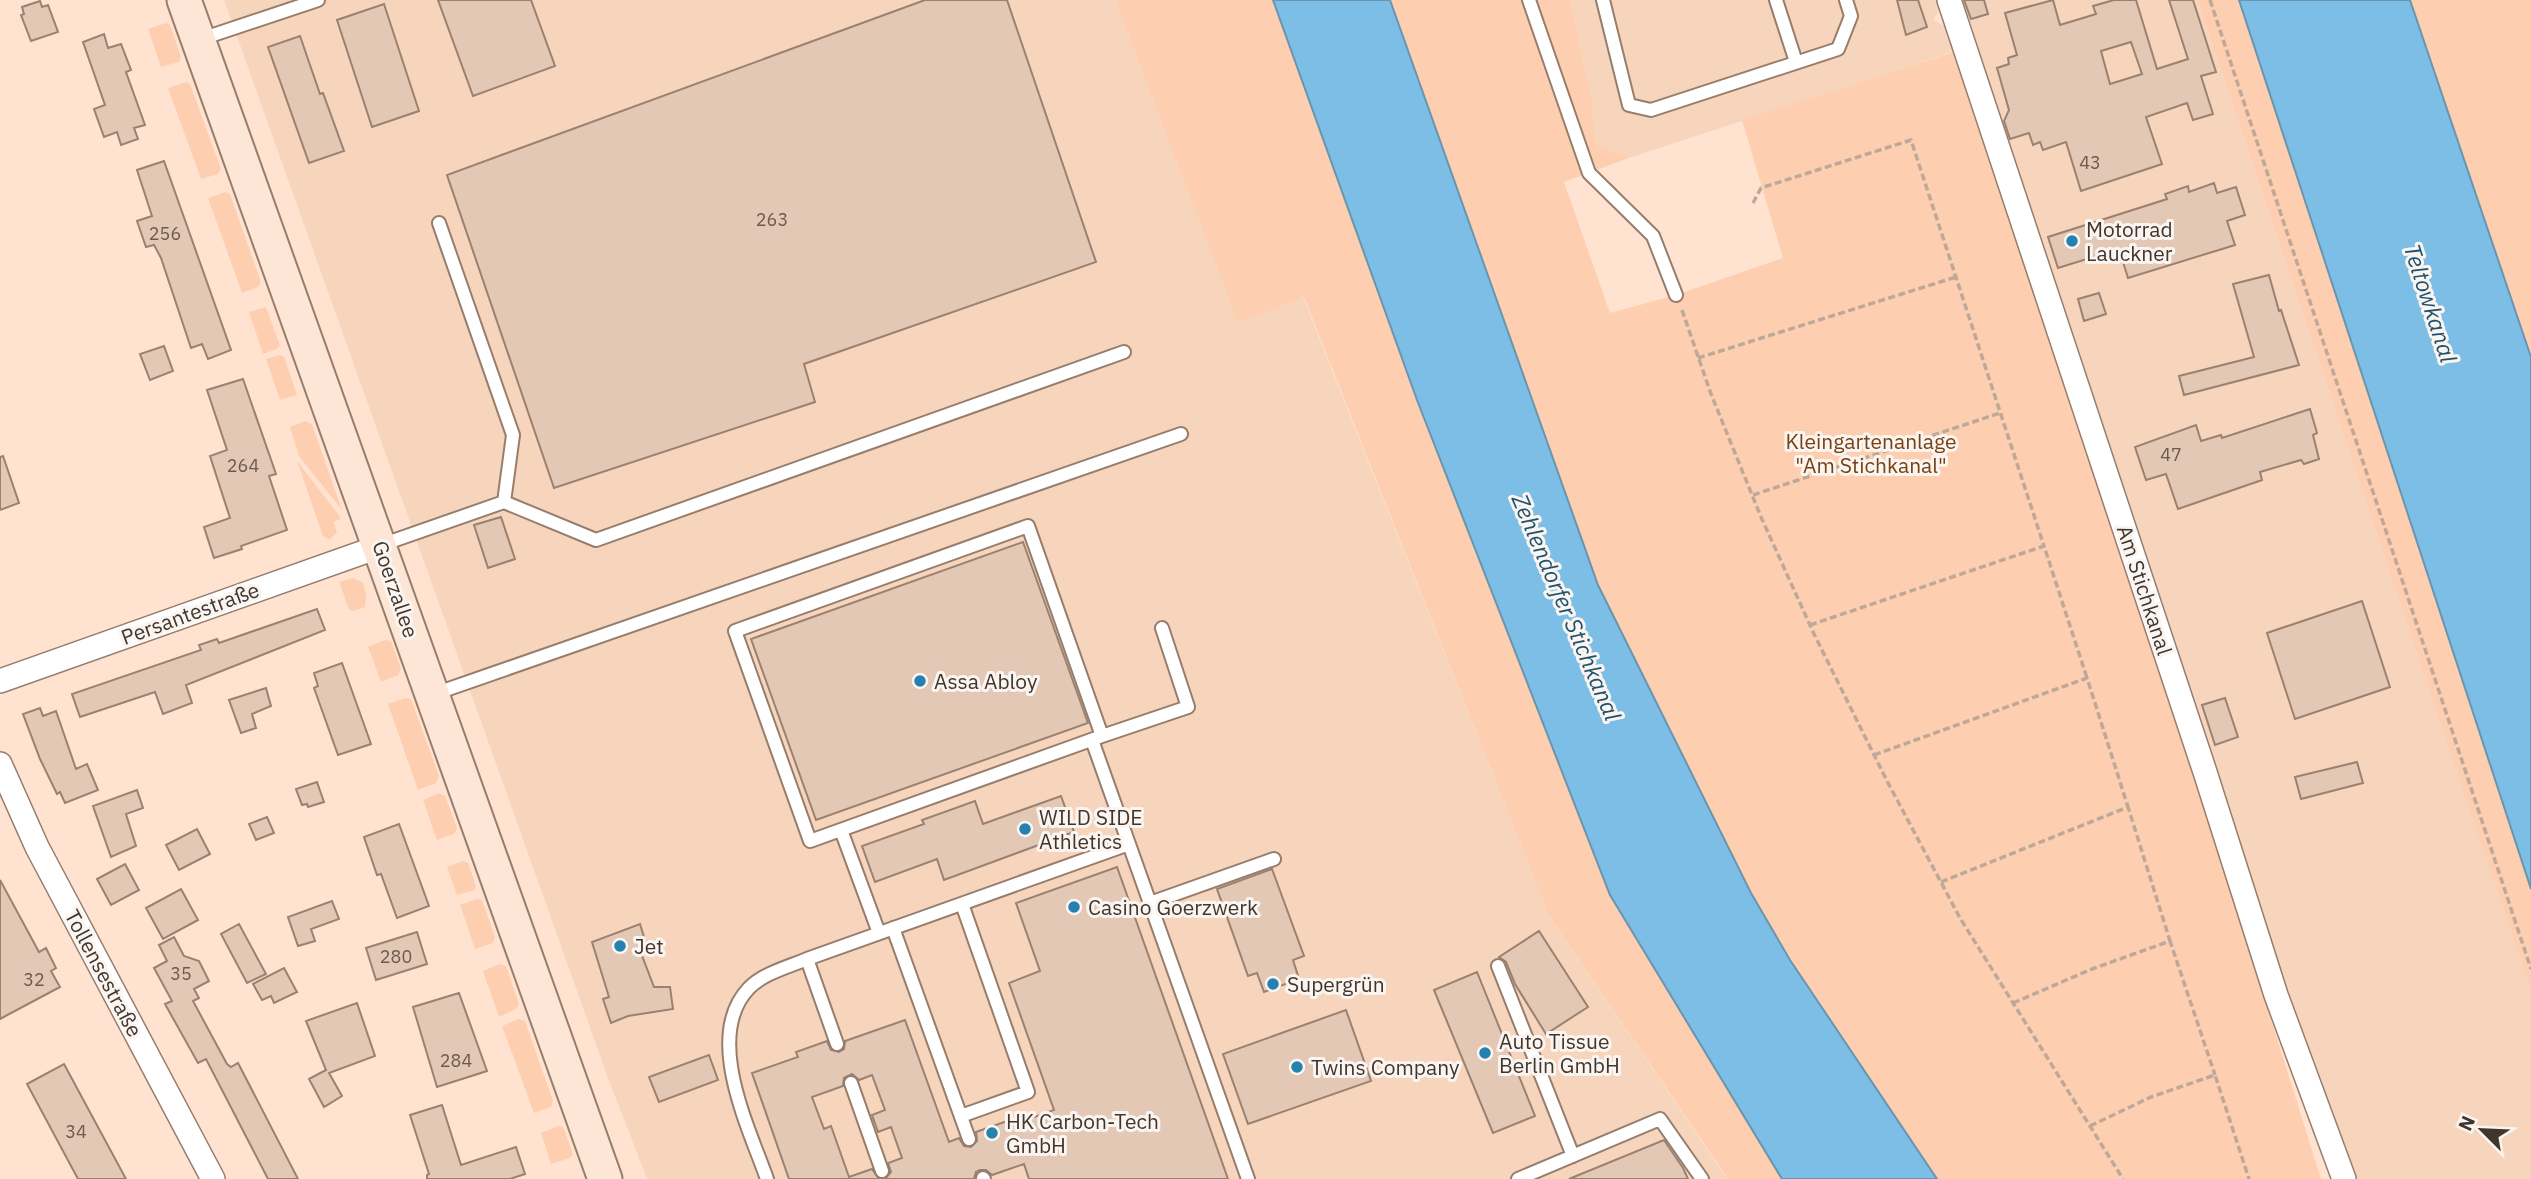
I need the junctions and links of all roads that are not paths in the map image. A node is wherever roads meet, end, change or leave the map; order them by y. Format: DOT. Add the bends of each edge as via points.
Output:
graph roads {
  1 [pos="184,0"];
  2 [pos="318,0"];
  3 [pos="1529,0"];
  4 [pos="1603,0"];
  5 [pos="1776,0"];
  6 [pos="1846,0"];
  7 [pos="1949,0"];
  8 [pos="198,40"];
  9 [pos="1796,62"];
  10 [pos="439,223"];
  11 [pos="1676,295"];
  12 [pos="1124,352"];
  13 [pos="1181,434"];
  14 [pos="504,502"];
  15 [pos="381,545"];
  16 [pos="1162,628"];
  17 [pos="0,681"];
  18 [pos="433,694"];
  19 [pos="1097,738"];
  20 [pos="0,764"];
  21 [pos="841,830"];
  22 [pos="1129,844"];
  23 [pos="1274,859"];
  24 [pos="1150,903"];
  25 [pos="962,904"];
  26 [pos="892,928"];
  27 [pos="879,933"];
  28 [pos="807,959"];
  29 [pos="1498,966"];
  30 [pos="837,1044"];
  31 [pos="851,1083"];
  32 [pos="961,1116"];
  33 [pos="969,1139"];
  34 [pos="1573,1156"];
  35 [pos="882,1171"];
  36 [pos="213,1179"];
  37 [pos="606,1179"];
  38 [pos="768,1179"];
  39 [pos="1248,1179"];
  40 [pos="1518,1179"];
  41 [pos="1702,1179"];
  42 [pos="2344,1179"];
  1 -- 8 [label="main road, Goerzallee"];
  2 -- 8 [label="lane"];
  3 -- 11 [label="lane" via="1589,173 1653,236"];
  4 -- 9 [label="lane" via="1629,105 1651,110"];
  5 -- 9 [label="lane"];
  6 -- 9 [label="lane" via="1851,16 1838,49"];
  7 -- 42 [label="street, Am Stichkanal" via="2276,995"];
  8 -- 15 [label="main road, Goerzallee"];
  10 -- 14 [label="lane" via="513,435"];
  12 -- 14 [label="lane" via="596,540"];
  13 -- 18 [label="lane"];
  14 -- 15 [label="lane"];
  15 -- 17 [label="street, Persantestraße"];
  15 -- 18 [label="main road, Goerzallee"];
  16 -- 19 [label="lane" via="1188,707"];
  18 -- 37 [label="main road, Goerzallee"];
  19 -- 21 [label="lane"];
  19 -- 21 [label="lane" via="1028,526 735,631 810,841"];
  19 -- 22 [label="lane"];
  20 -- 36 [label="street, Tollensestraße" via="41,855"];
  21 -- 27 [label="lane"];
  22 -- 24 [label="lane"];
  22 -- 25 [label="lane"];
  23 -- 24 [label="lane"];
  24 -- 39 [label="lane"];
  25 -- 26 [label="lane"];
  25 -- 32 [label="lane" via="1028,1092"];
  26 -- 27 [label="lane"];
  26 -- 32 [label="lane"];
  27 -- 28 [label="lane"];
  28 -- 30 [label="lane"];
  28 -- 38 [label="lane" via="765,976 749,988 739,1003 729,1042 735,1087"];
  29 -- 34 [label="lane"];
  31 -- 35 [label="lane"];
  32 -- 33 [label="lane"];
  34 -- 40 [label="lane"];
  34 -- 41 [label="lane" via="1660,1119"];
}
